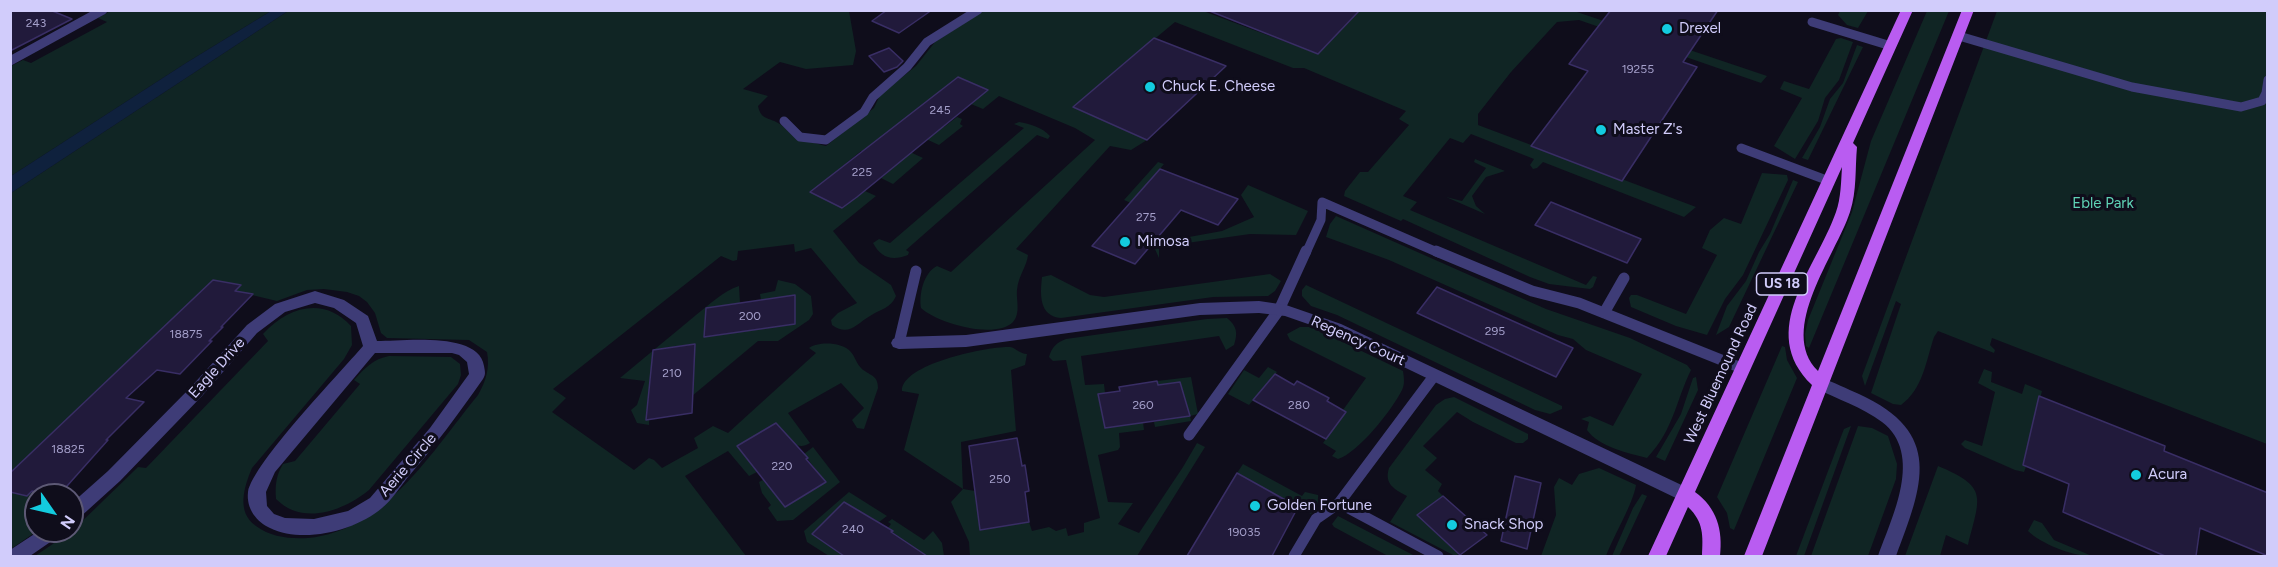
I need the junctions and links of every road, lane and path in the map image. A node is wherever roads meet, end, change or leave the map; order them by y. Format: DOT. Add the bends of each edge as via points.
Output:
graph roads {
  1 [pos="104,10"];
  2 [pos="978,10"];
  3 [pos="1907,10"];
  4 [pos="1968,10"];
  5 [pos="1812,22"];
  6 [pos="1959,36"];
  7 [pos="1891,46"];
  8 [pos="10,61"];
  9 [pos="2268,80"];
  10 [pos="784,121"];
  11 [pos="1851,135"];
  12 [pos="1741,148"];
  13 [pos="1829,181"];
  14 [pos="916,271"];
  15 [pos="1624,278"];
  16 [pos="1279,310"];
  17 [pos="1604,313"];
  18 [pos="899,343"];
  19 [pos="371,347"];
  20 [pos="1744,369"];
  21 [pos="1434,376"];
  22 [pos="1821,384"];
  23 [pos="1189,435"];
  24 [pos="1684,494"];
  25 [pos="84,503"];
  26 [pos="1339,503"];
  27 [pos="35,543"];
  28 [pos="16,556"];
  29 [pos="1294,556"];
  30 [pos="1438,556"];
  31 [pos="1657,556"];
  32 [pos="1711,556"];
  33 [pos="1752,556"];
  34 [pos="1887,556"];
  1 -- 8 [label="lane"];
  2 -- 10 [label="lane" via="927,42 907,67 873,97 864,112 826,140 800,137"];
  3 -- 7 [label="main road, West Bluemound Road / US 18"];
  4 -- 6 [label="main road"];
  5 -- 7 [label="lane"];
  6 -- 9 [label="lane" via="2132,87 2241,107 2258,105 2266,95"];
  6 -- 22 [label="main road"];
  7 -- 11 [label="main road, West Bluemound Road / US 18"];
  11 -- 13 [label="main road, West Bluemound Road / US 18"];
  11 -- 22 [label="main road" via="1844,210 1800,312 1796,335 1797,352 1804,367"];
  12 -- 13 [label="lane"];
  13 -- 20 [label="main road, West Bluemound Road / US 18"];
  14 -- 18 [label="lane"];
  15 -- 17 [label="lane"];
  16 -- 17 [label="lane" via="1321,220 1322,202 1483,272"];
  16 -- 18 [label="street, Regency Court" via="1259,306 1200,309 966,341"];
  16 -- 21 [label="street, Regency Court" via="1336,328"];
  16 -- 23 [label="lane"];
  17 -- 20 [label="lane"];
  19 -- 19 [label="street, Aerie Circle" via="464,350 475,360 477,375 436,433 375,503 352,518 314,527 283,526 268,519 259,509 257,492 268,467"];
  19 -- 25 [label="street, Eagle Drive" via="363,321 339,304 315,297 280,308 252,329 188,400"];
  20 -- 24 [label="main road, West Bluemound Road / US 18"];
  21 -- 24 [label="street, Regency Court"];
  21 -- 26 [label="lane"];
  22 -- 33 [label="main road"];
  22 -- 34 [label="street" via="1876,411 1895,424 1906,440 1911,462 1910,490"];
  24 -- 31 [label="main road, West Bluemound Road / US 18"];
  24 -- 32 [label="main road" via="1706,513"];
  26 -- 29 [label="lane" via="1316,519"];
  26 -- 30 [label="lane"];
  27 -- 28 [label="street"];
}
